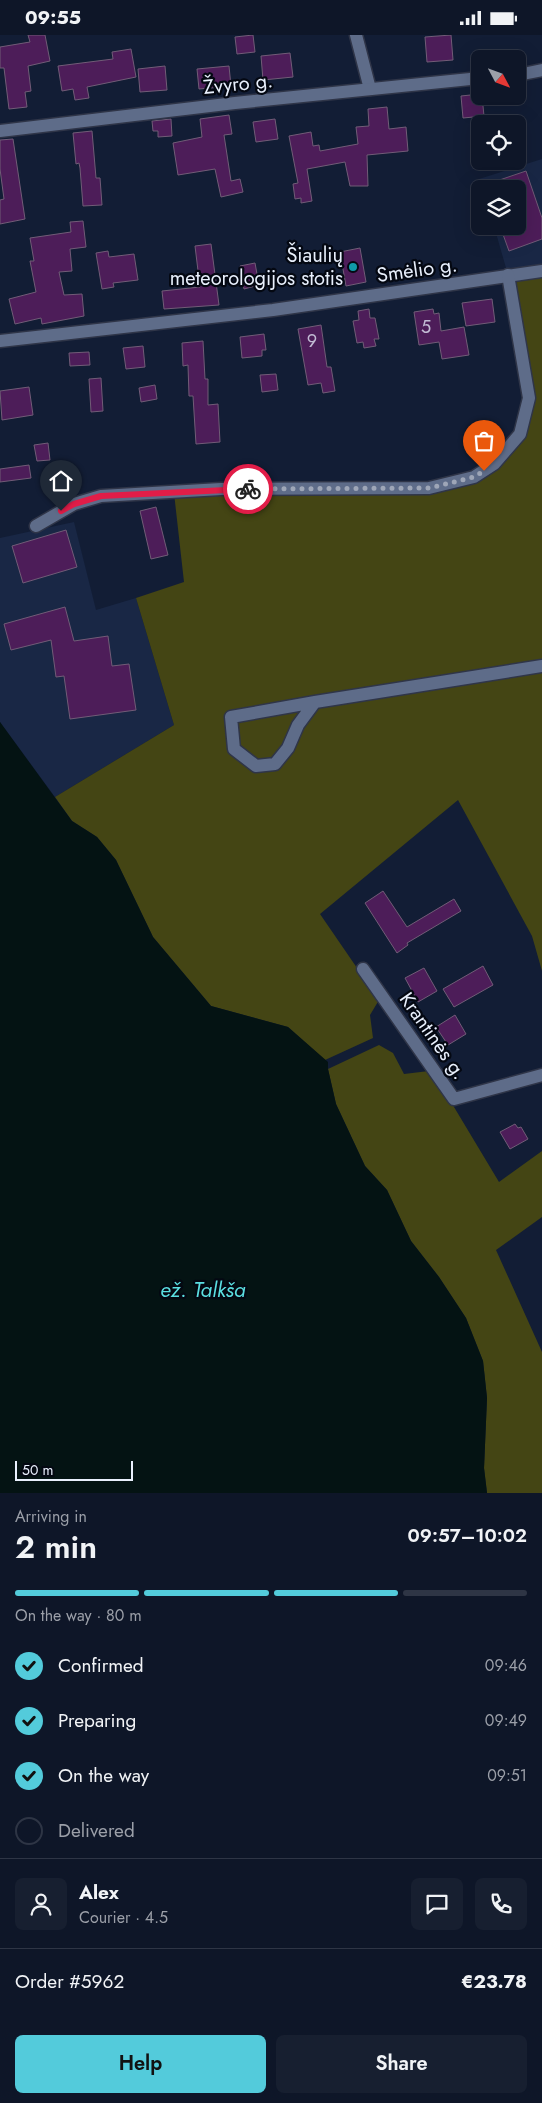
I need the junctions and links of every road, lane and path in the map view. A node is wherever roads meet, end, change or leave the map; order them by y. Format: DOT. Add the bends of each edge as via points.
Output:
graph roads {
  1 [pos="356,35"];
  2 [pos="542,70"];
  3 [pos="526,73"];
  4 [pos="471,79"];
  5 [pos="370,89"];
  6 [pos="0,131"];
  7 [pos="542,271"];
  8 [pos="508,275"];
  9 [pos="0,341"];
  10 [pos="36,526"];
  11 [pos="542,667"];
  12 [pos="315,702"];
  13 [pos="363,969"];
  14 [pos="542,1075"];
  1 -- 5 [label="street"];
  2 -- 3 [label="street"];
  4 -- 5 [label="street, Žvyro g."];
  5 -- 6 [label="street, Žvyro g."];
  7 -- 8 [label="street, Smėlio g."];
  8 -- 9 [label="street, Smėlio g." via="273,310"];
  8 -- 10 [label="street" via="529,398 520,434 494,464 474,477 430,488 221,489 101,496 74,504"];
  11 -- 12 [label="street"];
  12 -- 12 [label="street" via="231,717 234,749 256,765 275,764"];
  13 -- 14 [label="street, Krantinės g." via="454,1099"];
}
